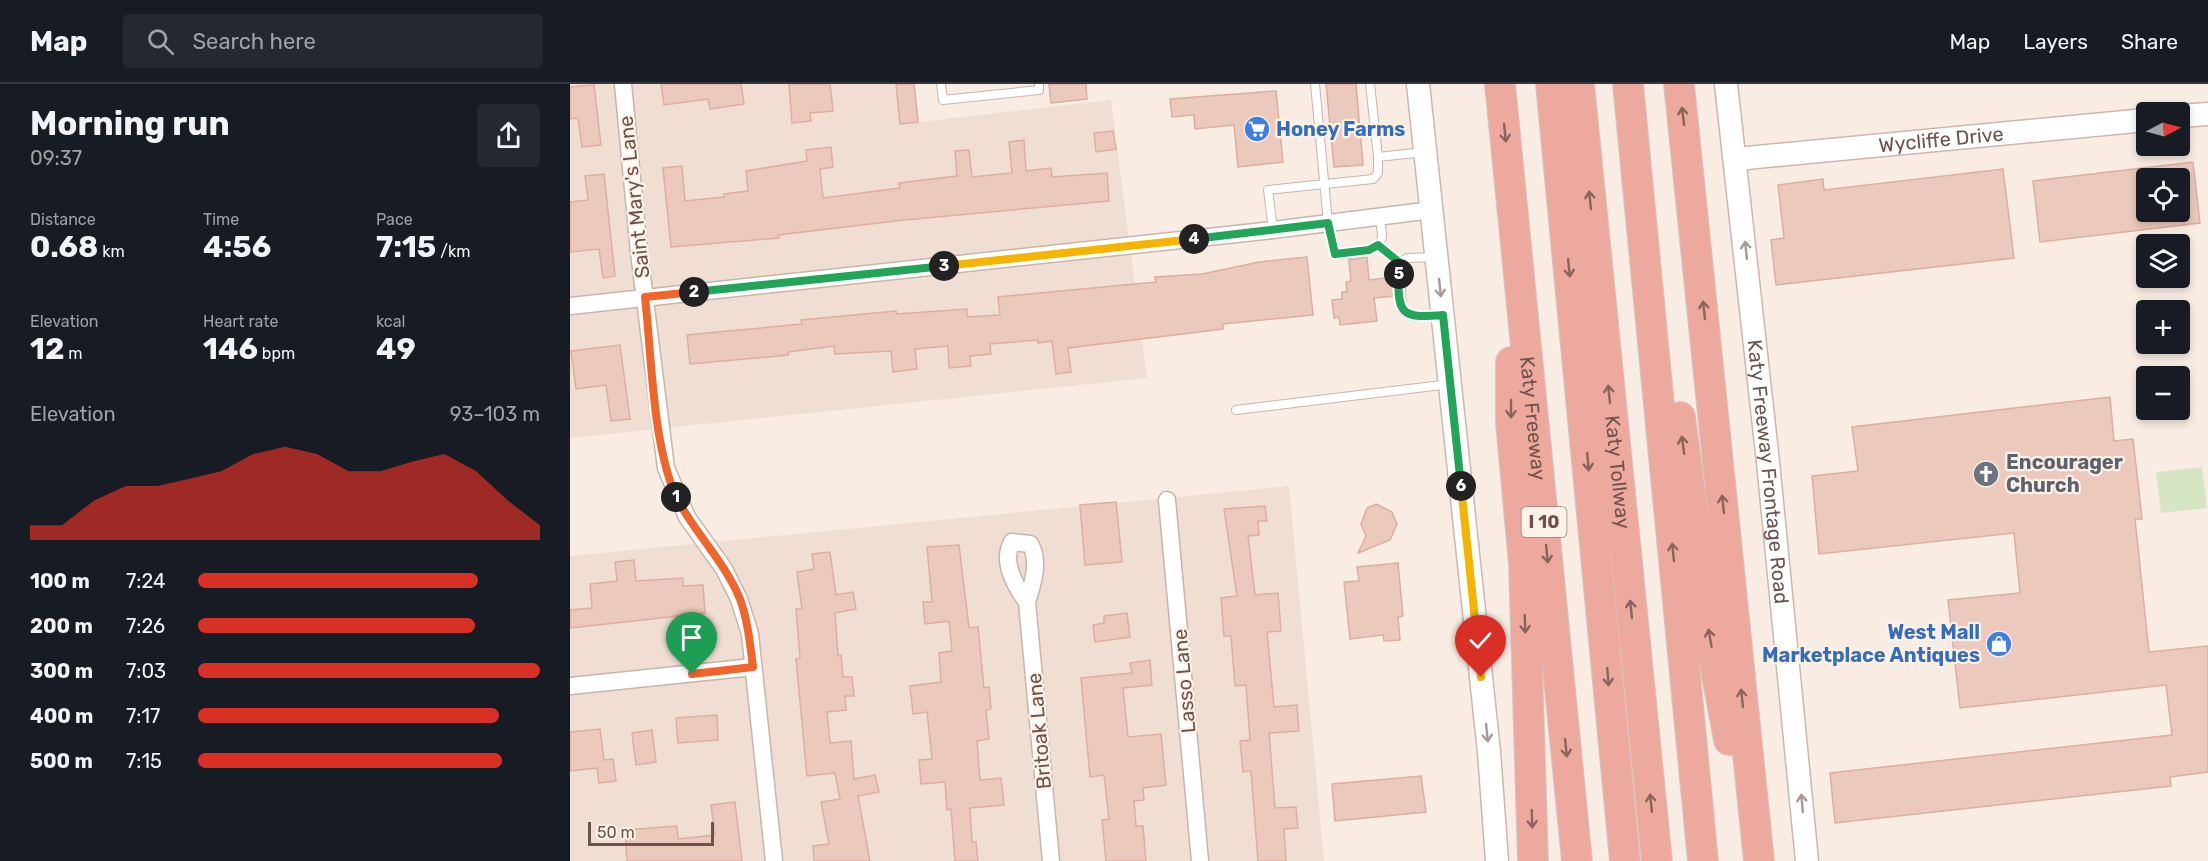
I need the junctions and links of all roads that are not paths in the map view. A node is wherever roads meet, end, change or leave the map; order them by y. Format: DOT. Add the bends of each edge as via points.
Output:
graph roads {
  1 [pos="623,84"];
  2 [pos="941,84"];
  3 [pos="1039,84"];
  4 [pos="1315,84"];
  5 [pos="1370,84"];
  6 [pos="1418,84"];
  7 [pos="1500,84"];
  8 [pos="1551,84"];
  9 [pos="1579,84"];
  10 [pos="1628,84"];
  11 [pos="1679,84"];
  12 [pos="1726,84"];
  13 [pos="2208,114"];
  14 [pos="2190,116"];
  15 [pos="2136,121"];
  16 [pos="1425,152"];
  17 [pos="1378,157"];
  18 [pos="1736,159"];
  19 [pos="1510,182"];
  20 [pos="1324,185"];
  21 [pos="1639,199"];
  22 [pos="1432,210"];
  23 [pos="1379,216"];
  24 [pos="1328,223"];
  25 [pos="1273,230"];
  26 [pos="1378,245"];
  27 [pos="1437,257"];
  28 [pos="1400,263"];
  29 [pos="645,297"];
  30 [pos="570,306"];
  31 [pos="1443,315"];
  32 [pos="1450,384"];
  33 [pos="1236,410"];
  34 [pos="1167,500"];
  35 [pos="1027,602"];
  36 [pos="753,667"];
  37 [pos="570,686"];
  38 [pos="774,861"];
  39 [pos="1051,861"];
  40 [pos="1200,861"];
  41 [pos="1497,861"];
  42 [pos="1533,861"];
  43 [pos="1577,861"];
  44 [pos="1625,861"];
  45 [pos="1657,861"];
  46 [pos="1703,861"];
  47 [pos="1750,861"];
  48 [pos="1759,861"];
  49 [pos="1807,861"];
  1 -- 29 [label="street, Saint Mary's Lane"];
  2 -- 3 [label="lane" via="943,100 1039,90"];
  4 -- 20 [label="lane"];
  5 -- 17 [label="lane"];
  6 -- 16 [label="main road"];
  7 -- 19 [label="highway, Katy Freeway / I 10, one-way"];
  8 -- 44 [label="highway, Katy Tollway, one-way"];
  45 -- 9 [label="highway, Katy Tollway, one-way"];
  10 -- 21 [label="highway"];
  48 -- 11 [label="highway, one-way"];
  12 -- 18 [label="main road, Katy Freeway Frontage Road"];
  13 -- 14 [label="main road"];
  15 -- 18 [label="main road, Wycliffe Drive"];
  16 -- 17 [label="lane"];
  16 -- 22 [label="main road"];
  17 -- 20 [label="lane" via="1378,173 1373,179"];
  49 -- 18 [label="main road, Katy Freeway Frontage Road, one-way"];
  19 -- 42 [label="highway, one-way" via="1511,423 1524,564"];
  19 -- 43 [label="highway, Katy Freeway / I 10, one-way"];
  20 -- 24 [label="lane"];
  20 -- 25 [label="lane" via="1268,190"];
  46 -- 21 [label="highway, one-way"];
  47 -- 21 [label="highway, one-way" via="1709,633 1679,416"];
  22 -- 23 [label="street"];
  22 -- 27 [label="main road"];
  23 -- 24 [label="street"];
  23 -- 26 [label="lane" via="1382,237"];
  24 -- 25 [label="street"];
  24 -- 26 [label="lane" via="1335,254 1369,250"];
  25 -- 29 [label="street"];
  26 -- 28 [label="lane"];
  27 -- 28 [label="lane" via="1407,258"];
  27 -- 31 [label="main road, one-way"];
  28 -- 31 [label="lane" via="1402,310 1406,315"];
  29 -- 30 [label="street"];
  29 -- 36 [label="street, Saint Mary's Lane" via="666,468 687,517 740,599 750,634"];
  31 -- 32 [label="main road"];
  32 -- 33 [label="lane"];
  32 -- 41 [label="main road, one-way"];
  34 -- 40 [label="street, Lasso Lane"];
  35 -- 39 [label="street, Britoak Lane"];
  36 -- 37 [label="street"];
  36 -- 38 [label="street, Saint Mary's Lane"];
}
